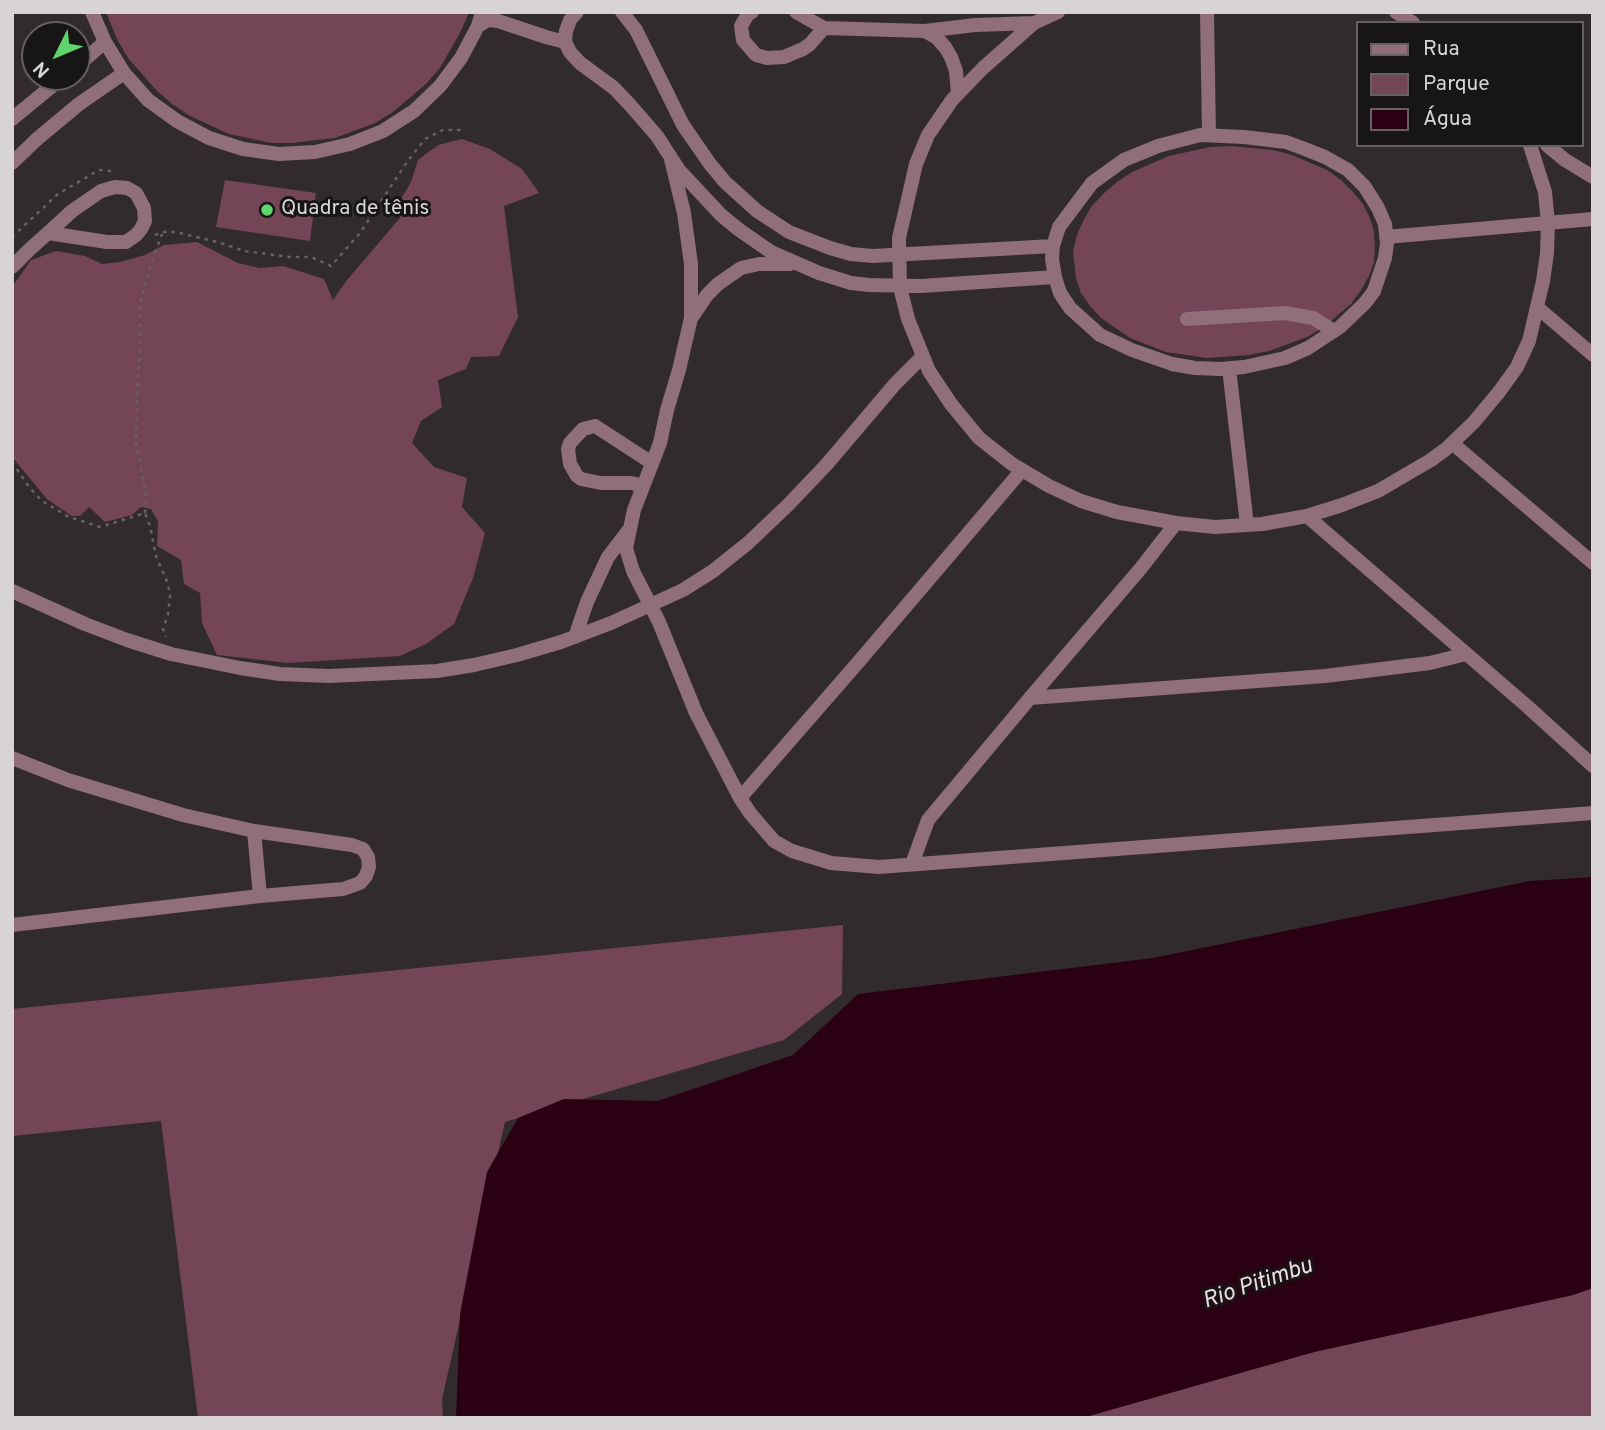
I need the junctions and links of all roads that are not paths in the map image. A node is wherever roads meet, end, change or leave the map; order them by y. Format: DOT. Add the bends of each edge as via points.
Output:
graph roads {
  1 [pos="92,12"];
  2 [pos="577,12"];
  3 [pos="622,12"];
  4 [pos="751,12"];
  5 [pos="796,12"];
  6 [pos="1058,12"];
  7 [pos="1207,12"];
  8 [pos="480,19"];
  9 [pos="1034,23"];
  10 [pos="824,29"];
  11 [pos="925,31"];
  12 [pos="104,42"];
  13 [pos="565,42"];
  14 [pos="91,54"];
  15 [pos="124,73"];
  16 [pos="46,91"];
  17 [pos="958,94"];
  18 [pos="12,119"];
  19 [pos="1209,135"];
  20 [pos="1531,147"];
  21 [pos="1549,147"];
  22 [pos="671,159"];
  23 [pos="12,163"];
  24 [pos="1593,177"];
  25 [pos="1593,219"];
  26 [pos="1548,223"];
  27 [pos="48,233"];
  28 [pos="1386,237"];
  29 [pos="1054,246"];
  30 [pos="898,255"];
  31 [pos="12,267"];
  32 [pos="804,267"];
  33 [pos="1055,277"];
  34 [pos="900,286"];
  35 [pos="1538,309"];
  36 [pos="691,318"];
  37 [pos="1187,319"];
  38 [pos="1334,331"];
  39 [pos="1593,355"];
  40 [pos="922,357"];
  41 [pos="1229,368"];
  42 [pos="1452,443"];
  43 [pos="652,463"];
  44 [pos="1021,470"];
  45 [pos="643,486"];
  46 [pos="1307,516"];
  47 [pos="1176,523"];
  48 [pos="1247,525"];
  49 [pos="629,530"];
  50 [pos="1593,563"];
  51 [pos="12,591"];
  52 [pos="650,606"];
  53 [pos="575,637"];
  54 [pos="1466,654"];
  55 [pos="1030,698"];
  56 [pos="12,758"];
  57 [pos="1593,766"];
  58 [pos="740,797"];
  59 [pos="1593,813"];
  60 [pos="254,831"];
  61 [pos="912,864"];
  62 [pos="260,896"];
  63 [pos="12,925"];
  1 -- 12 [label="street"];
  2 -- 13 [label="street" via="570,20"];
  3 -- 30 [label="street" via="636,30 694,144 757,211 789,232 830,248 851,254"];
  4 -- 10 [label="street" via="741,26 743,40 755,55 766,58 803,49"];
  5 -- 10 [label="street"];
  6 -- 9 [label="street"];
  7 -- 19 [label="street"];
  8 -- 13 [label="street"];
  8 -- 15 [label="street" via="461,58 414,111 383,131 315,152 279,154 209,138 148,100"];
  9 -- 11 [label="street"];
  9 -- 17 [label="street"];
  10 -- 11 [label="street"];
  11 -- 17 [label="street" via="937,38 951,57"];
  12 -- 14 [label="street"];
  12 -- 15 [label="street"];
  13 -- 22 [label="street" via="580,63 631,106"];
  15 -- 23 [label="street" via="79,104"];
  16 -- 18 [label="street"];
  17 -- 30 [label="street" via="928,135 916,164"];
  19 -- 28 [label="street" via="1286,142 1336,163 1365,187 1385,224"];
  19 -- 29 [label="street" via="1158,146 1109,170 1071,209"];
  20 -- 26 [label="street" via="1545,191"];
  21 -- 24 [label="street"];
  22 -- 32 [label="street" via="738,229"];
  22 -- 36 [label="street" via="690,254"];
  25 -- 26 [label="street"];
  26 -- 28 [label="street"];
  26 -- 35 [label="street"];
  27 -- 27 [label="street" via="123,243 141,229 144,208 133,190 109,188 86,200"];
  27 -- 31 [label="street"];
  28 -- 38 [label="street" via="1385,258 1374,291"];
  29 -- 30 [label="street"];
  29 -- 33 [label="street"];
  30 -- 34 [label="street"];
  32 -- 34 [label="street" via="851,283"];
  32 -- 36 [label="street" via="771,263 741,268 707,295"];
  33 -- 34 [label="street"];
  33 -- 41 [label="street" via="1070,308 1116,344 1172,364"];
  34 -- 40 [label="street"];
  35 -- 39 [label="street"];
  35 -- 42 [label="street" via="1517,367"];
  36 -- 43 [label="street"];
  37 -- 38 [label="street" via="1285,313 1314,318"];
  38 -- 41 [label="street" via="1284,358"];
  40 -- 44 [label="street" via="940,390 979,438"];
  40 -- 52 [label="street" via="769,525 713,571"];
  41 -- 48 [label="street"];
  42 -- 46 [label="street" via="1378,491"];
  42 -- 50 [label="street"];
  43 -- 45 [label="street"];
  43 -- 45 [label="street" via="595,426 583,429 570,443 570,464 577,476"];
  44 -- 47 [label="street" via="1081,501"];
  44 -- 58 [label="street"];
  45 -- 49 [label="street"];
  46 -- 48 [label="street"];
  46 -- 54 [label="street"];
  47 -- 48 [label="street"];
  47 -- 55 [label="street"];
  49 -- 52 [label="street" via="626,548"];
  49 -- 53 [label="street" via="608,557"];
  51 -- 53 [label="street" via="85,624 171,654 280,674 437,671 517,655"];
  52 -- 53 [label="street"];
  52 -- 58 [label="street" via="696,713"];
  54 -- 55 [label="street" via="1325,676"];
  54 -- 57 [label="street"];
  55 -- 61 [label="street" via="928,820"];
  56 -- 60 [label="street" via="119,796"];
  58 -- 61 [label="street" via="774,841 792,851 831,863"];
  59 -- 61 [label="street"];
  60 -- 62 [label="street"];
  60 -- 62 [label="street" via="352,845 363,849 369,867 360,883 351,887"];
  62 -- 63 [label="street"];
}
